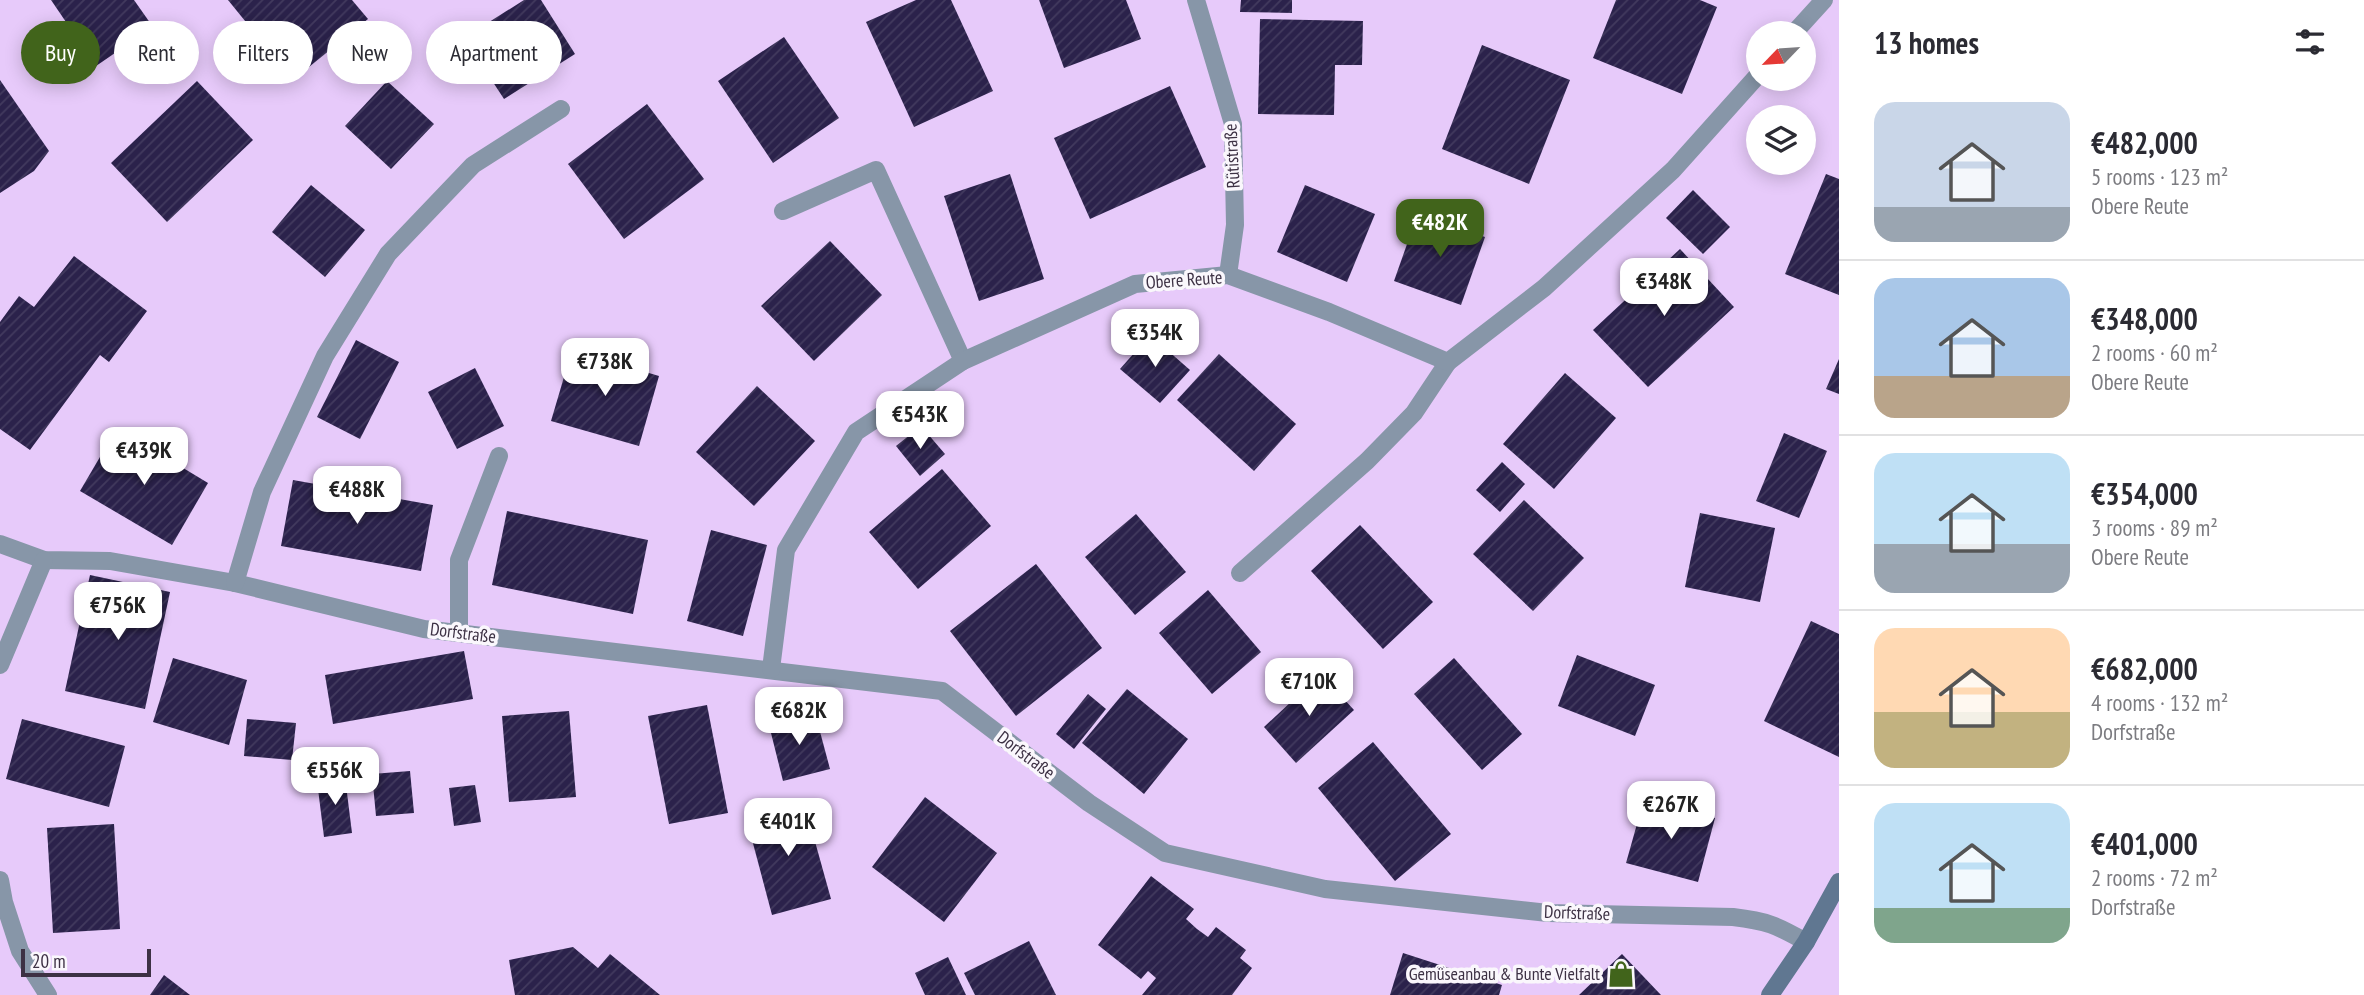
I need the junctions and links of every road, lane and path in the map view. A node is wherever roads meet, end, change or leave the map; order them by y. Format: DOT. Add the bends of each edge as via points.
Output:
graph roads {
  1 [pos="1196,0"];
  2 [pos="1824,0"];
  3 [pos="1805,21"];
  4 [pos="1746,89"];
  5 [pos="561,109"];
  6 [pos="783,211"];
  7 [pos="1228,275"];
  8 [pos="963,361"];
  9 [pos="1448,362"];
  10 [pos="499,456"];
  11 [pos="0,544"];
  12 [pos="44,560"];
  13 [pos="1240,573"];
  14 [pos="235,583"];
  15 [pos="459,632"];
  16 [pos="0,665"];
  17 [pos="771,669"];
  18 [pos="0,880"];
  19 [pos="1839,882"];
  20 [pos="1806,942"];
  21 [pos="48,995"];
  22 [pos="1770,995"];
  1 -- 7 [label="street, Rütistraße" via="1233,124 1235,225"];
  2 -- 3 [label="street"];
  4 -- 9 [label="street" via="1673,170 1544,288"];
  5 -- 14 [label="street" via="473,165 388,254 325,356 267,479"];
  6 -- 8 [label="street" via="876,170"];
  7 -- 8 [label="street, Obere Reute" via="1135,284"];
  7 -- 9 [label="street, Obere Reute"];
  8 -- 17 [label="street, Obere Reute" via="856,432 786,550"];
  9 -- 13 [label="street" via="1414,413 1367,461"];
  10 -- 15 [label="street" via="458,560"];
  11 -- 12 [label="street, Dorfstraße"];
  12 -- 14 [label="street, Dorfstraße" via="110,561"];
  12 -- 16 [label="street"];
  14 -- 15 [label="street, Dorfstraße" via="424,629"];
  15 -- 17 [label="street, Dorfstraße"];
  17 -- 20 [label="street, Dorfstraße" via="942,691 1089,803 1166,853 1325,889 1548,913 1762,920"];
  18 -- 21 [label="street" via="20,951"];
  19 -- 20 [label="main road"];
  20 -- 22 [label="main road"];
}
